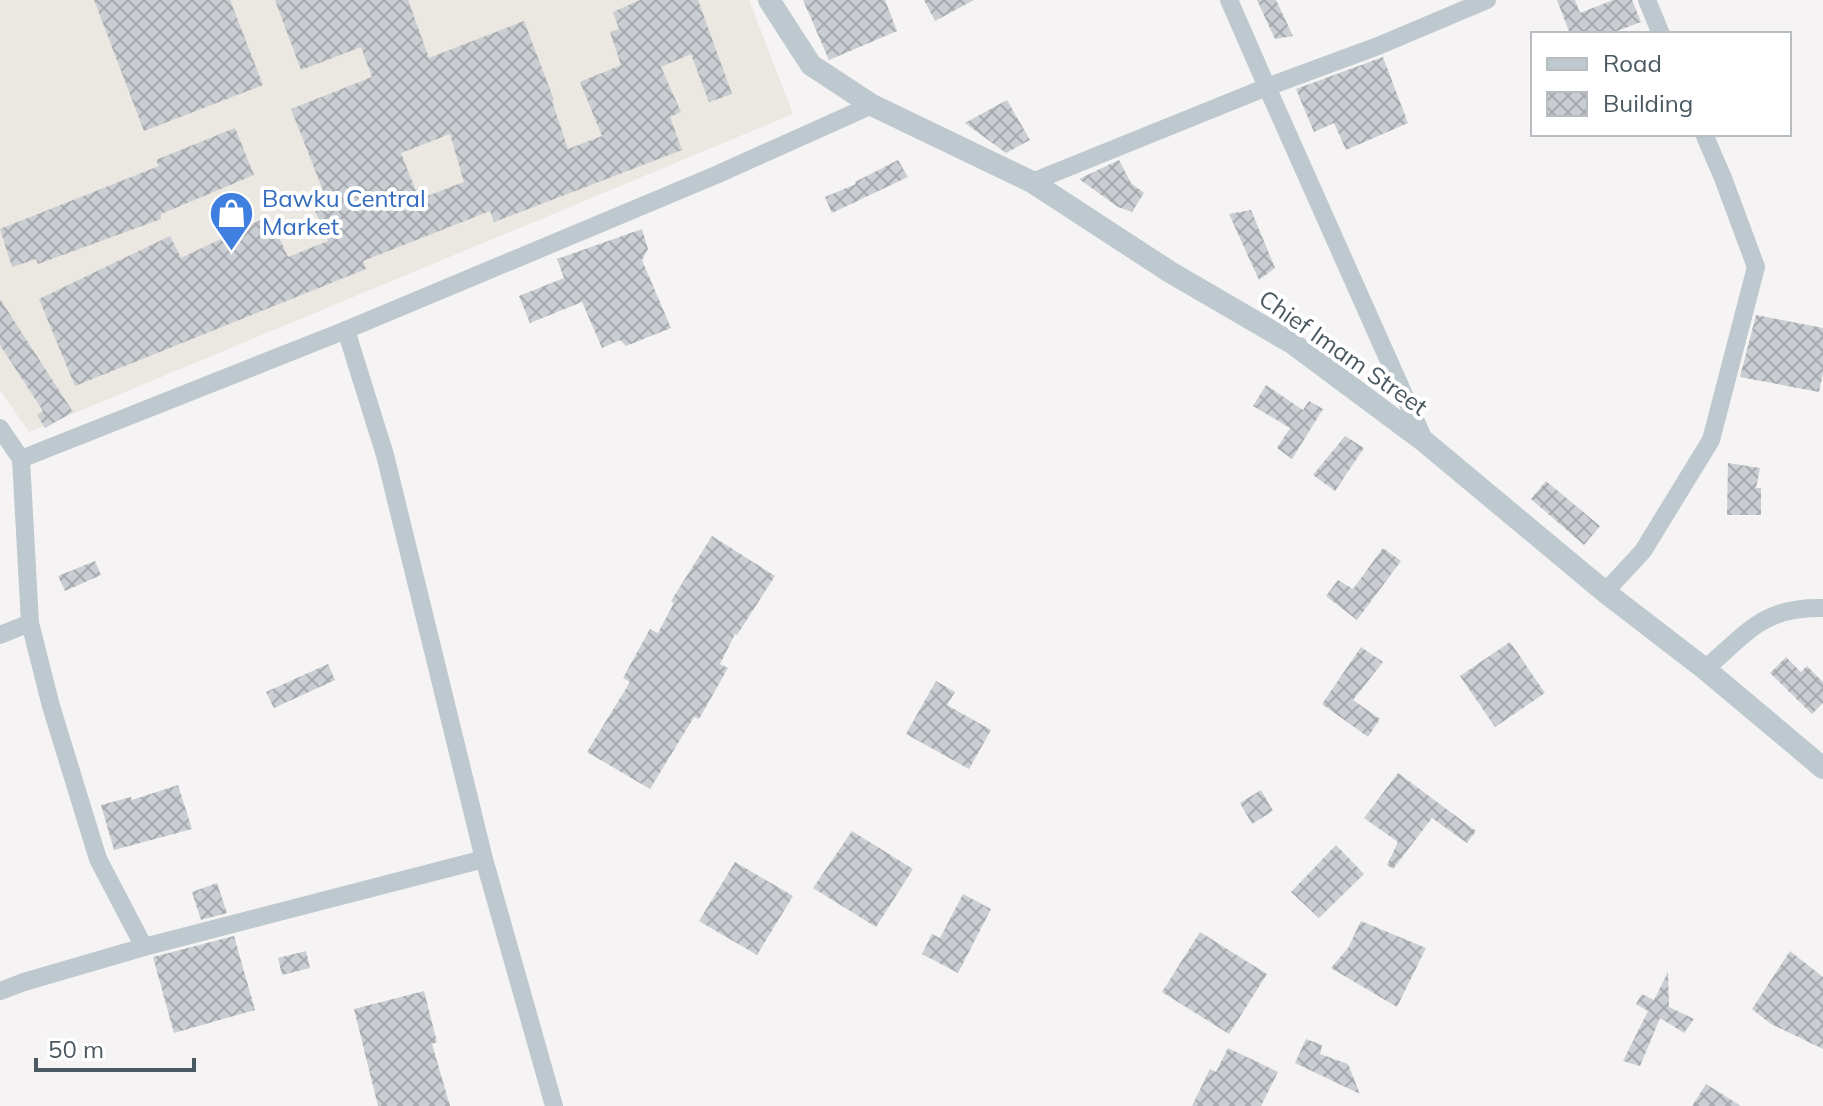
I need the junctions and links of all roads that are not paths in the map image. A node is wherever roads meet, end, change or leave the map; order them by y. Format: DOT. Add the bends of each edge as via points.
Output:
graph roads {
  1 [pos="769,0"];
  2 [pos="1229,0"];
  3 [pos="1487,0"];
  4 [pos="1647,0"];
  5 [pos="1660,32"];
  6 [pos="1267,87"];
  7 [pos="872,105"];
  8 [pos="1705,136"];
  9 [pos="1032,182"];
  10 [pos="346,330"];
  11 [pos="0,428"];
  12 [pos="1425,442"];
  13 [pos="21,459"];
  14 [pos="1605,592"];
  15 [pos="1823,608"];
  16 [pos="30,623"];
  17 [pos="0,635"];
  18 [pos="1705,669"];
  19 [pos="1823,768"];
  20 [pos="484,859"];
  21 [pos="144,947"];
  22 [pos="0,991"];
  23 [pos="554,1106"];
  1 -- 7 [label="street, Chief Imam Street" via="811,65"];
  2 -- 6 [label="street"];
  3 -- 6 [label="street"];
  4 -- 5 [label="street"];
  6 -- 9 [label="street"];
  6 -- 12 [label="street"];
  7 -- 9 [label="street, Chief Imam Street"];
  7 -- 10 [label="street"];
  8 -- 14 [label="street" via="1756,267 1711,440 1643,551"];
  9 -- 12 [label="street, Chief Imam Street" via="1292,343"];
  10 -- 13 [label="street"];
  10 -- 20 [label="street" via="385,455"];
  11 -- 13 [label="street"];
  12 -- 14 [label="street, Chief Imam Street"];
  13 -- 16 [label="street"];
  14 -- 18 [label="street, Chief Imam Street"];
  15 -- 18 [label="street" via="1796,607 1764,618"];
  16 -- 17 [label="street"];
  16 -- 21 [label="street" via="98,859"];
  18 -- 19 [label="street, Chief Imam Street"];
  20 -- 21 [label="street"];
  20 -- 23 [label="street"];
  21 -- 22 [label="street"];
}
